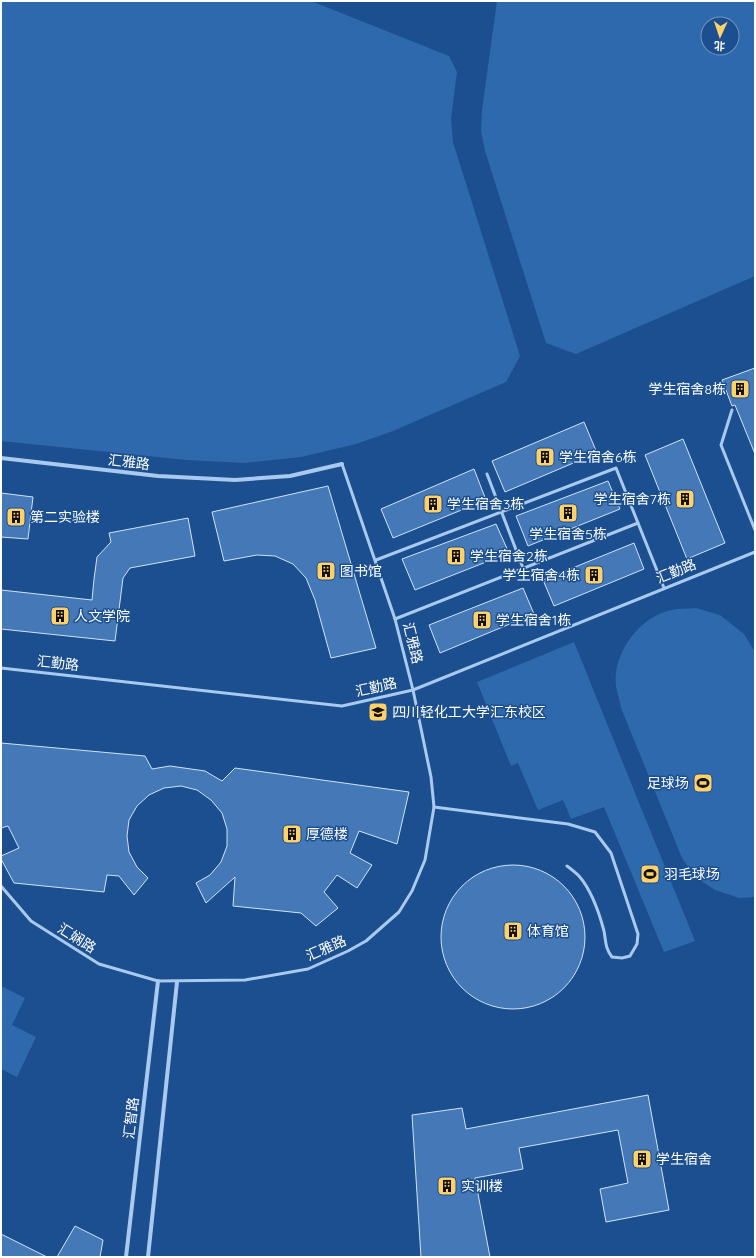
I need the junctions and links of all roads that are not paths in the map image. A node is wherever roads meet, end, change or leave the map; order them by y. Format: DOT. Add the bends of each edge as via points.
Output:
graph roads {
  1 [pos="732,410"];
  2 [pos="1,458"];
  3 [pos="342,464"];
  4 [pos="487,474"];
  5 [pos="502,512"];
  6 [pos="638,523"];
  7 [pos="755,530"];
  8 [pos="755,552"];
  9 [pos="376,560"];
  10 [pos="523,568"];
  11 [pos="664,588"];
  12 [pos="396,619"];
  13 [pos="1,668"];
  14 [pos="413,690"];
  15 [pos="434,807"];
  16 [pos="567,866"];
  17 [pos="1,886"];
  18 [pos="158,981"];
  19 [pos="176,982"];
  20 [pos="126,1257"];
  21 [pos="148,1257"];
  1 -- 7 [label="lane" via="721,445"];
  2 -- 3 [label="street, 汇雅路" via="158,476 235,480 290,476"];
  3 -- 9 [label="lane, 汇雅路"];
  4 -- 5 [label="lane"];
  5 -- 6 [label="lane" via="616,468"];
  5 -- 9 [label="lane"];
  5 -- 10 [label="lane"];
  6 -- 10 [label="lane"];
  6 -- 11 [label="lane"];
  8 -- 11 [label="lane, 汇勤路"];
  9 -- 12 [label="lane, 汇雅路"];
  10 -- 12 [label="lane"];
  11 -- 14 [label="lane, 汇勤路"];
  12 -- 14 [label="lane, 汇雅路"];
  13 -- 14 [label="lane, 汇勤路" via="342,706"];
  14 -- 15 [label="lane, 汇雅路" via="431,776"];
  15 -- 16 [label="lane" via="568,824 595,832 611,853 638,934 637,944 630,956 612,957 606,951 599,911 588,888"];
  15 -- 19 [label="lane, 汇雅路" via="425,860 412,891 399,912 366,941 348,952 308,969 246,980"];
  17 -- 18 [label="lane, 汇娴路" via="31,921 99,964"];
  18 -- 19 [label="lane, 汇雅路"];
  18 -- 20 [label="street, 汇智路"];
  19 -- 21 [label="street"];
}
